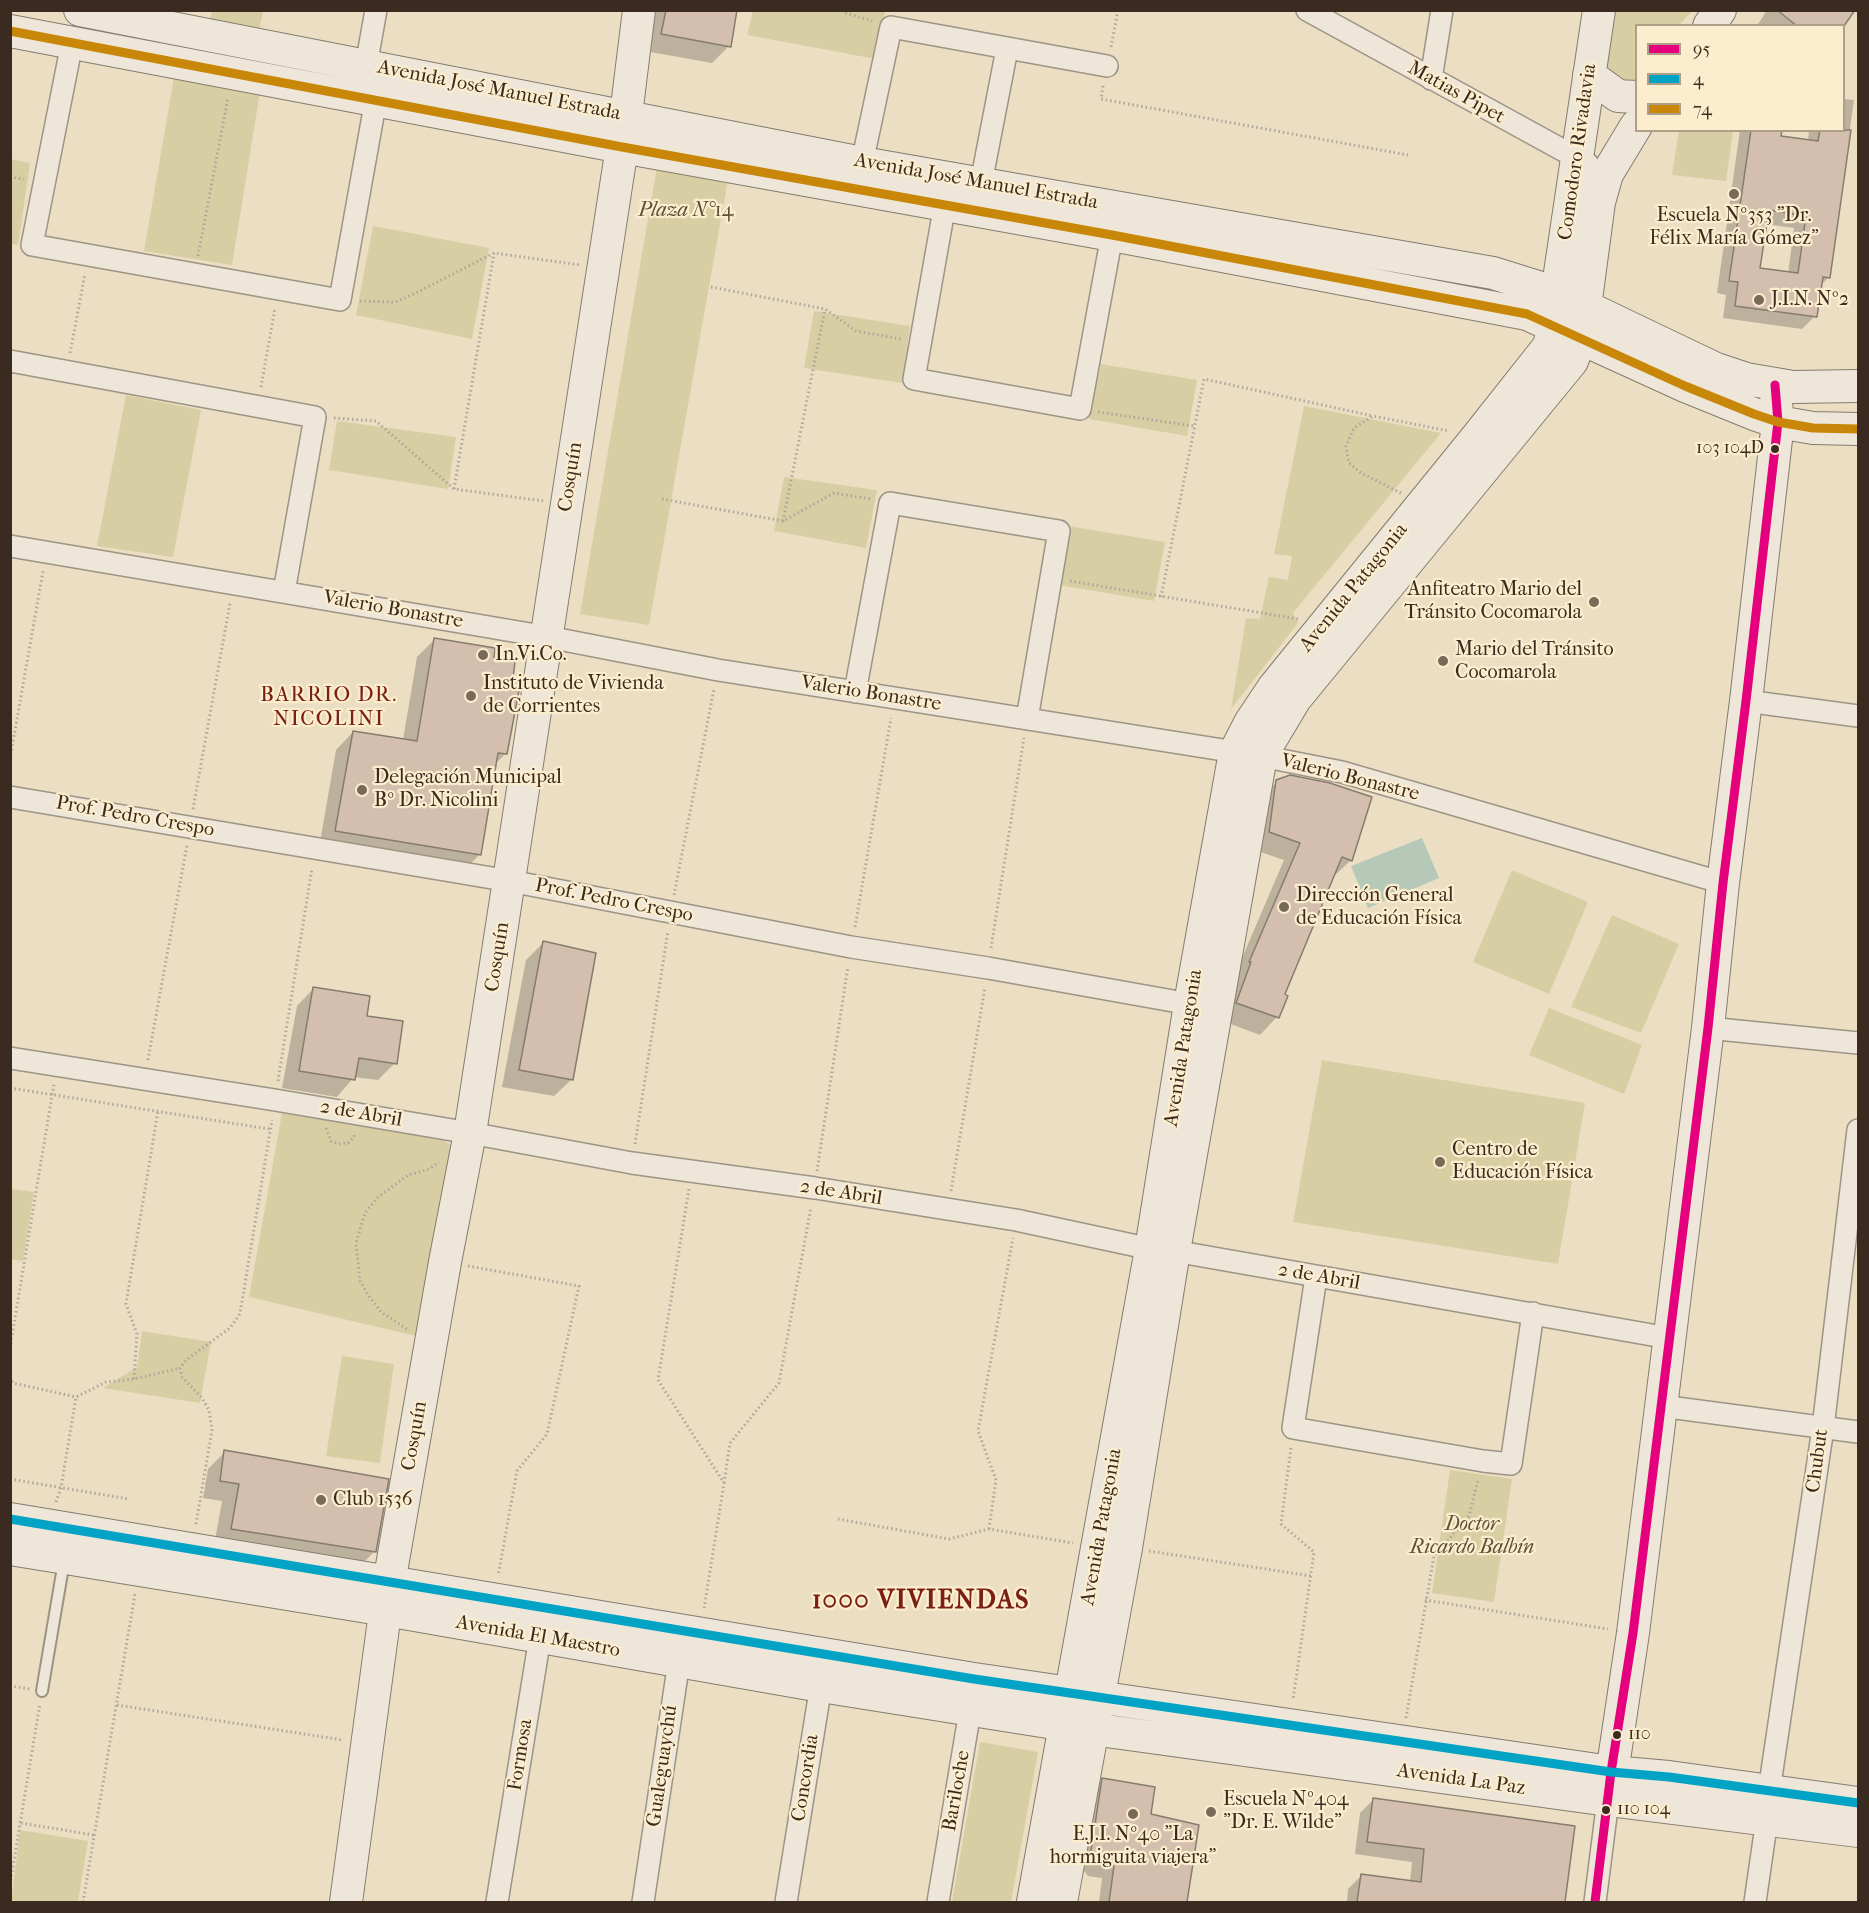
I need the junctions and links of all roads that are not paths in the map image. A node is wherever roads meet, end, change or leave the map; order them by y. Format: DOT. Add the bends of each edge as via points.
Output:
graph roads {
  1 [pos="376,10"];
  2 [pos="639,10"];
  3 [pos="1307,10"];
  4 [pos="1442,10"];
  5 [pos="1599,10"];
  6 [pos="1720,10"];
  7 [pos="81,11"];
  8 [pos="1710,24"];
  9 [pos="10,31"];
  10 [pos="72,43"];
  11 [pos="1007,49"];
  12 [pos="366,66"];
  13 [pos="1107,66"];
  14 [pos="1589,75"];
  15 [pos="1431,79"];
  16 [pos="1635,97"];
  17 [pos="376,99"];
  18 [pos="625,115"];
  19 [pos="1635,128"];
  20 [pos="622,147"];
  21 [pos="1578,160"];
  22 [pos="862,163"];
  23 [pos="1607,174"];
  24 [pos="981,183"];
  25 [pos="945,204"];
  26 [pos="1112,235"];
  27 [pos="1571,300"];
  28 [pos="1568,331"];
  29 [pos="10,361"];
  30 [pos="1775,385"];
  31 [pos="1858,386"];
  32 [pos="1778,422"];
  33 [pos="1858,429"];
  34 [pos="10,546"];
  35 [pos="284,592"];
  36 [pos="548,636"];
  37 [pos="855,692"];
  38 [pos="1746,701"];
  39 [pos="1858,716"];
  40 [pos="1028,719"];
  41 [pos="1248,754"];
  42 [pos="10,797"];
  43 [pos="510,881"];
  44 [pos="1723,883"];
  45 [pos="1203,1006"];
  46 [pos="1708,1028"];
  47 [pos="1858,1043"];
  48 [pos="10,1058"];
  49 [pos="1858,1130"];
  50 [pos="470,1133"];
  51 [pos="1163,1250"];
  52 [pos="1316,1277"];
  53 [pos="1533,1313"];
  54 [pos="1670,1338"];
  55 [pos="1661,1406"];
  56 [pos="1823,1428"];
  57 [pos="1858,1432"];
  58 [pos="10,1519"];
  59 [pos="63,1540"];
  60 [pos="10,1549"];
  61 [pos="388,1596"];
  62 [pos="543,1622"];
  63 [pos="692,1632"];
  64 [pos="826,1654"];
  65 [pos="679,1661"];
  66 [pos="821,1686"];
  67 [pos="42,1691"];
  68 [pos="972,1694"];
  69 [pos="1085,1694"];
  70 [pos="1078,1726"];
  71 [pos="1609,1786"];
  72 [pos="1858,1803"];
  73 [pos="1768,1805"];
  74 [pos="1858,1831"];
  75 [pos="346,1902"];
  76 [pos="497,1902"];
  77 [pos="643,1902"];
  78 [pos="786,1902"];
  79 [pos="938,1902"];
  80 [pos="1033,1902"];
  81 [pos="1061,1902"];
  82 [pos="1595,1902"];
  83 [pos="1755,1902"];
  1 -- 12 [label="street"];
  2 -- 18 [label="main road, Cosquín"];
  3 -- 15 [label="street, Matias Pipet"];
  4 -- 15 [label="street"];
  5 -- 14 [label="main road, Comodoro Rivadavia"];
  6 -- 8 [label="main road"];
  7 -- 12 [label="main road, Avenida José Manuel Estrada"];
  9 -- 10 [label="main road, Avenida José Manuel Estrada"];
  10 -- 17 [label="main road, Avenida José Manuel Estrada"];
  10 -- 17 [label="street" via="32,245 340,300"];
  11 -- 13 [label="street"];
  11 -- 22 [label="street" via="891,27"];
  11 -- 24 [label="street"];
  12 -- 18 [label="main road, Avenida José Manuel Estrada"];
  14 -- 16 [label="main road" via="1618,96"];
  14 -- 21 [label="main road, Comodoro Rivadavia"];
  15 -- 21 [label="street, Matias Pipet"];
  17 -- 20 [label="main road, Avenida José Manuel Estrada"];
  18 -- 20 [label="main road, Cosquín"];
  18 -- 22 [label="main road, Avenida José Manuel Estrada"];
  19 -- 23 [label="main road"];
  20 -- 25 [label="main road, Avenida José Manuel Estrada"];
  20 -- 36 [label="main road, Cosquín"];
  21 -- 23 [label="street, Matias Pipet"];
  21 -- 27 [label="main road, Comodoro Rivadavia"];
  22 -- 24 [label="main road, Avenida José Manuel Estrada"];
  23 -- 27 [label="main road"];
  24 -- 27 [label="main road, Avenida José Manuel Estrada" via="1493,273"];
  25 -- 26 [label="main road, Avenida José Manuel Estrada"];
  25 -- 26 [label="street" via="914,378 1080,409"];
  26 -- 28 [label="main road, Avenida José Manuel Estrada" via="1527,314"];
  27 -- 28 [label="main road, Avenida Patagonia"];
  27 -- 30 [label="main road, Avenida José Manuel Estrada" via="1716,369"];
  28 -- 32 [label="main road, Avenida José Manuel Estrada" via="1685,386"];
  28 -- 41 [label="main road, Avenida Patagonia" via="1549,346 1274,687 1250,723"];
  28 -- 41 [label="main road, Avenida Patagonia" via="1572,361"];
  29 -- 35 [label="street" via="315,417"];
  30 -- 31 [label="main road, Avenida José Manuel Estrada"];
  30 -- 32 [label="main road"];
  32 -- 33 [label="main road, Avenida José Manuel Estrada"];
  32 -- 38 [label="main road"];
  34 -- 35 [label="street, Valerio Bonastre"];
  35 -- 36 [label="street, Valerio Bonastre"];
  36 -- 37 [label="street, Valerio Bonastre"];
  36 -- 43 [label="main road, Cosquín"];
  37 -- 40 [label="street, Valerio Bonastre"];
  37 -- 40 [label="street" via="890,503 1059,531"];
  38 -- 39 [label="street"];
  38 -- 44 [label="main road"];
  40 -- 41 [label="street, Valerio Bonastre"];
  41 -- 44 [label="street, Valerio Bonastre" via="1342,772"];
  41 -- 45 [label="main road, Avenida Patagonia"];
  42 -- 43 [label="street, Prof. Pedro Crespo"];
  43 -- 45 [label="street, Prof. Pedro Crespo" via="851,947"];
  43 -- 50 [label="main road, Cosquín"];
  44 -- 46 [label="main road"];
  45 -- 51 [label="main road, Avenida Patagonia"];
  46 -- 47 [label="street"];
  46 -- 54 [label="main road"];
  48 -- 50 [label="street, 2 de Abril"];
  49 -- 56 [label="street, Chubut"];
  50 -- 51 [label="street, 2 de Abril" via="691,1173 1016,1220"];
  50 -- 61 [label="main road, Cosquín"];
  51 -- 52 [label="street, 2 de Abril"];
  51 -- 69 [label="main road, Avenida Patagonia"];
  52 -- 53 [label="street, 2 de Abril"];
  52 -- 53 [label="street" via="1293,1428 1483,1461 1511,1464"];
  53 -- 54 [label="street, 2 de Abril"];
  54 -- 55 [label="main road"];
  55 -- 56 [label="street"];
  55 -- 71 [label="main road" via="1633,1633"];
  56 -- 57 [label="street"];
  56 -- 73 [label="street, Chubut"];
  58 -- 59 [label="main road, Avenida El Maestro"];
  59 -- 60 [label="main road, Avenida El Maestro"];
  59 -- 61 [label="main road, Avenida El Maestro" via="192,1550"];
  59 -- 61 [label="main road, Avenida El Maestro" via="138,1571"];
  59 -- 67 [label="lane"];
  61 -- 62 [label="main road, Avenida El Maestro"];
  61 -- 62 [label="main road, Avenida El Maestro" via="494,1598"];
  61 -- 75 [label="main road, Cosquín"];
  62 -- 63 [label="main road, Avenida El Maestro"];
  62 -- 65 [label="main road, Avenida El Maestro"];
  62 -- 76 [label="street, Formosa"];
  63 -- 64 [label="main road, Avenida El Maestro"];
  63 -- 65 [label="street, Gualeguaychú"];
  64 -- 66 [label="street, Concordia"];
  64 -- 68 [label="main road, Avenida El Maestro"];
  65 -- 66 [label="main road, Avenida El Maestro"];
  65 -- 77 [label="street, Gualeguaychú"];
  66 -- 68 [label="main road, Avenida El Maestro"];
  66 -- 78 [label="street, Concordia"];
  68 -- 69 [label="main road, Avenida El Maestro"];
  68 -- 70 [label="main road, Avenida El Maestro"];
  68 -- 79 [label="street, Bariloche"];
  69 -- 70 [label="main road, Avenida Patagonia"];
  69 -- 71 [label="main road, Avenida La Paz" via="1402,1740"];
  70 -- 71 [label="main road, Avenida La Paz"];
  70 -- 80 [label="main road, Avenida Patagonia"];
  70 -- 81 [label="main road, Avenida Patagonia"];
  71 -- 73 [label="main road, Avenida La Paz"];
  71 -- 82 [label="street"];
  72 -- 73 [label="main road, Avenida La Paz"];
  73 -- 74 [label="main road, Avenida La Paz"];
  73 -- 83 [label="street, Chubut"];
}
